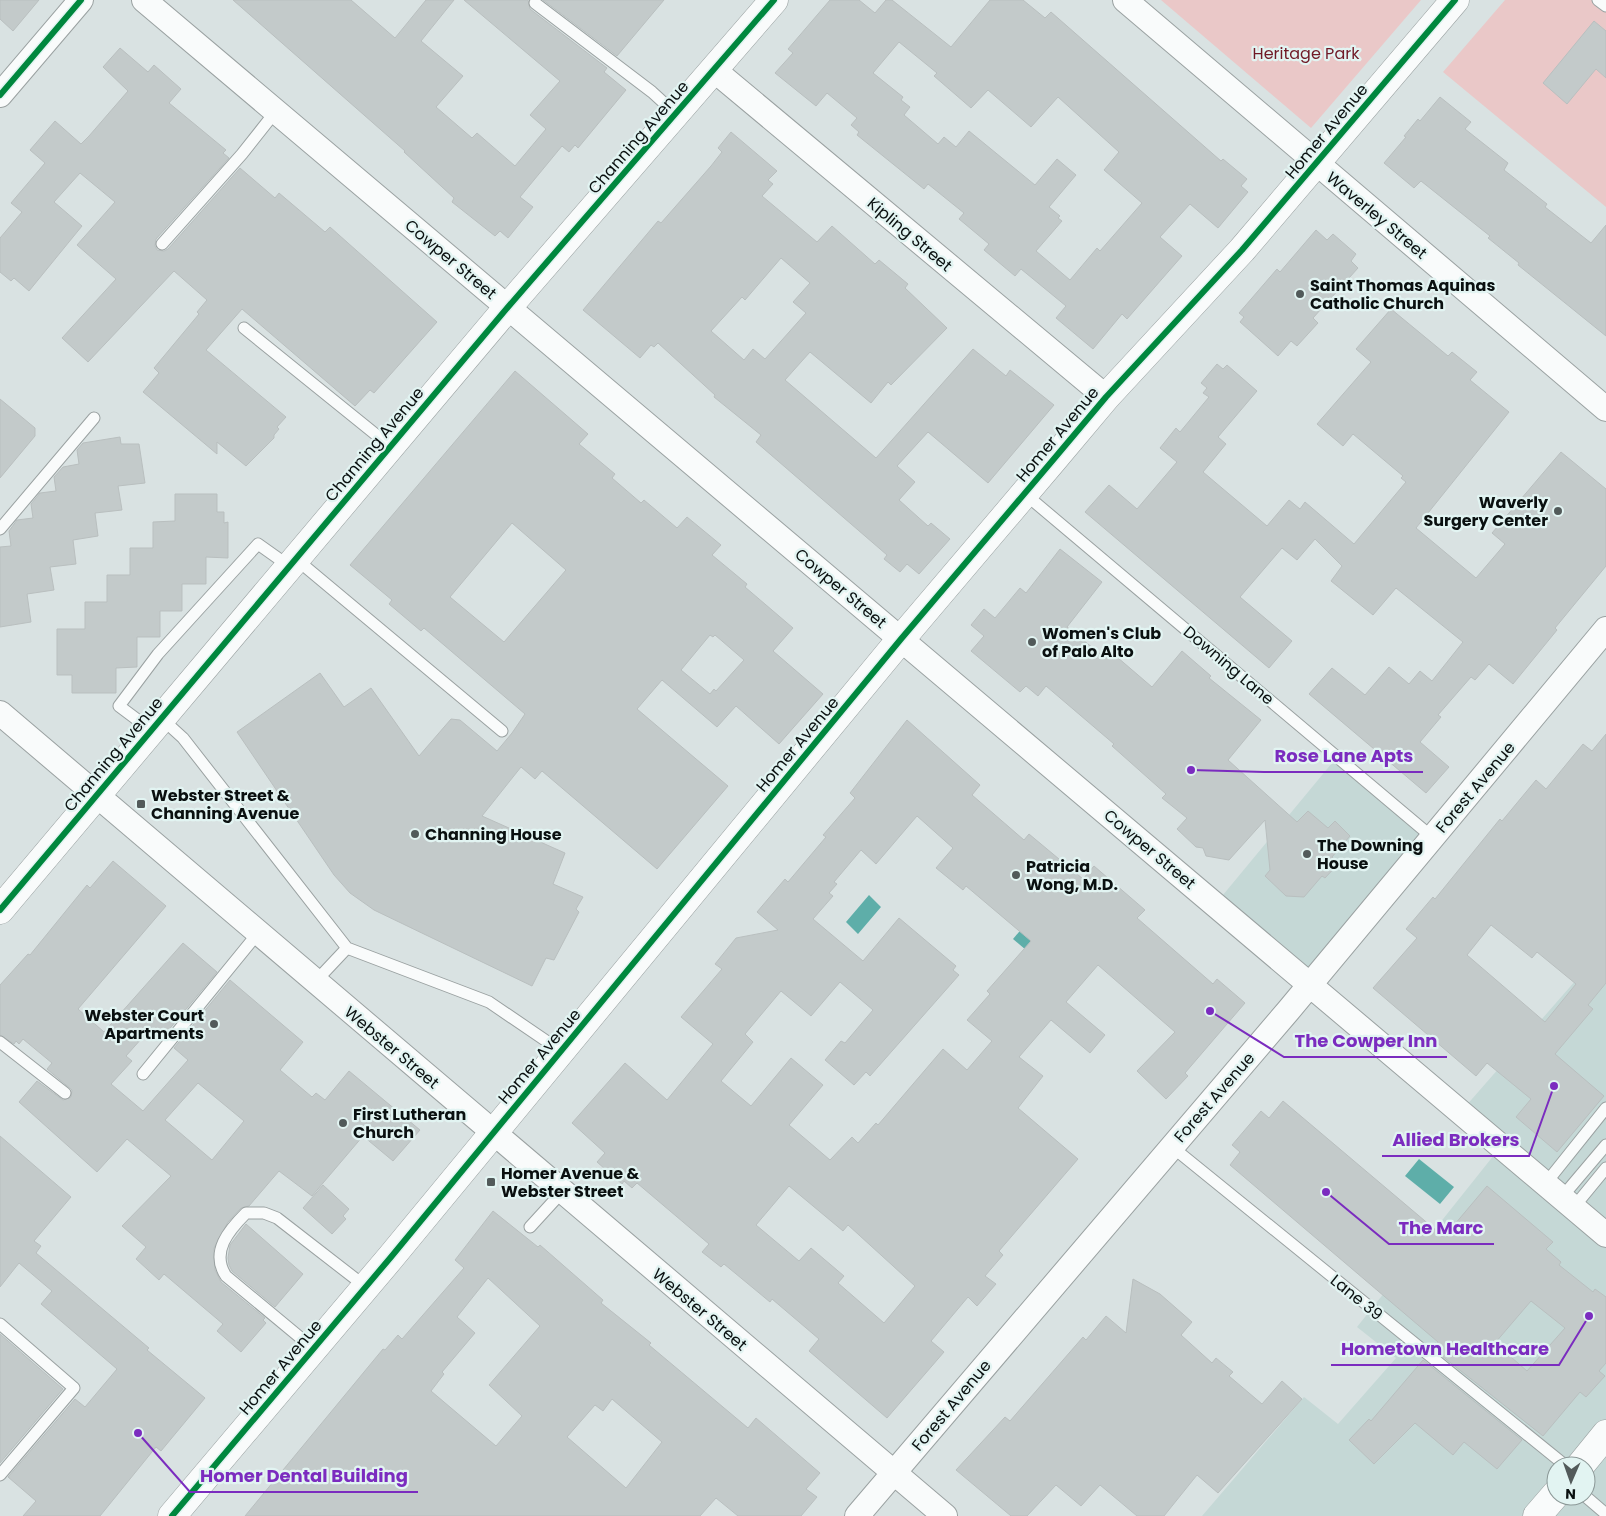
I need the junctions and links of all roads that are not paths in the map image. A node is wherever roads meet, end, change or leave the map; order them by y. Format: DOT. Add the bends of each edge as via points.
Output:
graph roads {
  1 [pos="81,0"];
  2 [pos="144,0"];
  3 [pos="774,0"];
  4 [pos="1125,0"];
  5 [pos="1455,0"];
  6 [pos="1598,0"];
  7 [pos="535,3"];
  8 [pos="1606,6"];
  9 [pos="714,70"];
  10 [pos="0,95"];
  11 [pos="276,112"];
  12 [pos="676,114"];
  13 [pos="1317,164"];
  14 [pos="162,244"];
  15 [pos="508,307"];
  16 [pos="244,328"];
  17 [pos="1106,398"];
  18 [pos="1606,410"];
  19 [pos="94,418"];
  20 [pos="390,446"];
  21 [pos="1025,494"];
  22 [pos="0,529"];
  23 [pos="292,562"];
  24 [pos="1606,628"];
  25 [pos="901,639"];
  26 [pos="0,713"];
  27 [pos="156,724"];
  28 [pos="502,732"];
  29 [pos="96,795"];
  30 [pos="1432,837"];
  31 [pos="0,910"];
  32 [pos="258,933"];
  33 [pos="347,948"];
  34 [pos="315,982"];
  35 [pos="1310,984"];
  36 [pos="0,1042"];
  37 [pos="561,1051"];
  38 [pos="143,1074"];
  39 [pos="65,1093"];
  40 [pos="1606,1108"];
  41 [pos="493,1133"];
  42 [pos="1606,1145"];
  43 [pos="1171,1146"];
  44 [pos="1606,1168"];
  45 [pos="562,1192"];
  46 [pos="1561,1196"];
  47 [pos="530,1227"];
  48 [pos="1606,1235"];
  49 [pos="366,1287"];
  50 [pos="0,1324"];
  51 [pos="314,1349"];
  52 [pos="1606,1434"];
  53 [pos="1554,1456"];
  54 [pos="1588,1456"];
  55 [pos="894,1473"];
  56 [pos="0,1475"];
  57 [pos="1596,1505"];
  58 [pos="1546,1506"];
  59 [pos="1606,1514"];
  60 [pos="172,1516"];
  61 [pos="857,1516"];
  62 [pos="945,1516"];
  63 [pos="1537,1516"];
  1 -- 10 [label="street"];
  2 -- 11 [label="street, Cowper Street"];
  3 -- 9 [label="street, Channing Avenue"];
  4 -- 13 [label="street, Waverley Street"];
  5 -- 13 [label="street, Homer Avenue"];
  6 -- 8 [label="lane"];
  7 -- 12 [label="lane"];
  9 -- 12 [label="street, Channing Avenue"];
  9 -- 17 [label="street, Kipling Street"];
  11 -- 14 [label="lane"];
  11 -- 15 [label="street, Cowper Street"];
  12 -- 15 [label="street, Channing Avenue"];
  13 -- 17 [label="street, Homer Avenue"];
  13 -- 18 [label="street, Waverley Street"];
  15 -- 20 [label="street, Channing Avenue"];
  15 -- 25 [label="street, Cowper Street"];
  16 -- 20 [label="lane"];
  17 -- 21 [label="street, Homer Avenue"];
  19 -- 22 [label="lane"];
  20 -- 23 [label="street, Channing Avenue"];
  21 -- 25 [label="street, Homer Avenue"];
  21 -- 30 [label="lane, Downing Lane"];
  23 -- 27 [label="street, Channing Avenue"];
  23 -- 27 [label="lane" via="258,544 158,654 119,706"];
  23 -- 28 [label="lane"];
  24 -- 30 [label="street, Forest Avenue"];
  25 -- 35 [label="street, Cowper Street"];
  25 -- 37 [label="street, Homer Avenue"];
  26 -- 29 [label="street, Webster Street"];
  27 -- 29 [label="street, Channing Avenue"];
  27 -- 33 [label="lane" via="183,738"];
  29 -- 31 [label="street, Channing Avenue"];
  29 -- 32 [label="street, Webster Street"];
  30 -- 35 [label="street, Forest Avenue"];
  32 -- 34 [label="street, Webster Street"];
  32 -- 38 [label="lane"];
  33 -- 34 [label="lane"];
  33 -- 37 [label="lane" via="489,1002"];
  34 -- 41 [label="street, Webster Street"];
  35 -- 43 [label="street, Forest Avenue"];
  35 -- 46 [label="street, Cowper Street"];
  36 -- 39 [label="lane"];
  37 -- 41 [label="street, Homer Avenue"];
  40 -- 46 [label="lane"];
  41 -- 45 [label="street, Webster Street"];
  41 -- 49 [label="street, Homer Avenue"];
  42 -- 46 [label="lane"];
  43 -- 53 [label="lane, Lane 39"];
  43 -- 55 [label="street, Forest Avenue"];
  44 -- 46 [label="lane"];
  45 -- 47 [label="lane"];
  45 -- 55 [label="street, Webster Street"];
  46 -- 48 [label="street, Cowper Street"];
  49 -- 51 [label="street, Homer Avenue"];
  49 -- 51 [label="lane" via="277,1218 264,1213 246,1214 234,1224 220,1248 221,1269"];
  50 -- 56 [label="lane" via="74,1388"];
  51 -- 60 [label="street, Homer Avenue"];
  52 -- 54 [label="street"];
  55 -- 61 [label="street, Forest Avenue"];
  55 -- 62 [label="street, Webster Street"];
  57 -- 59 [label="lane"];
  58 -- 63 [label="street"];
}
